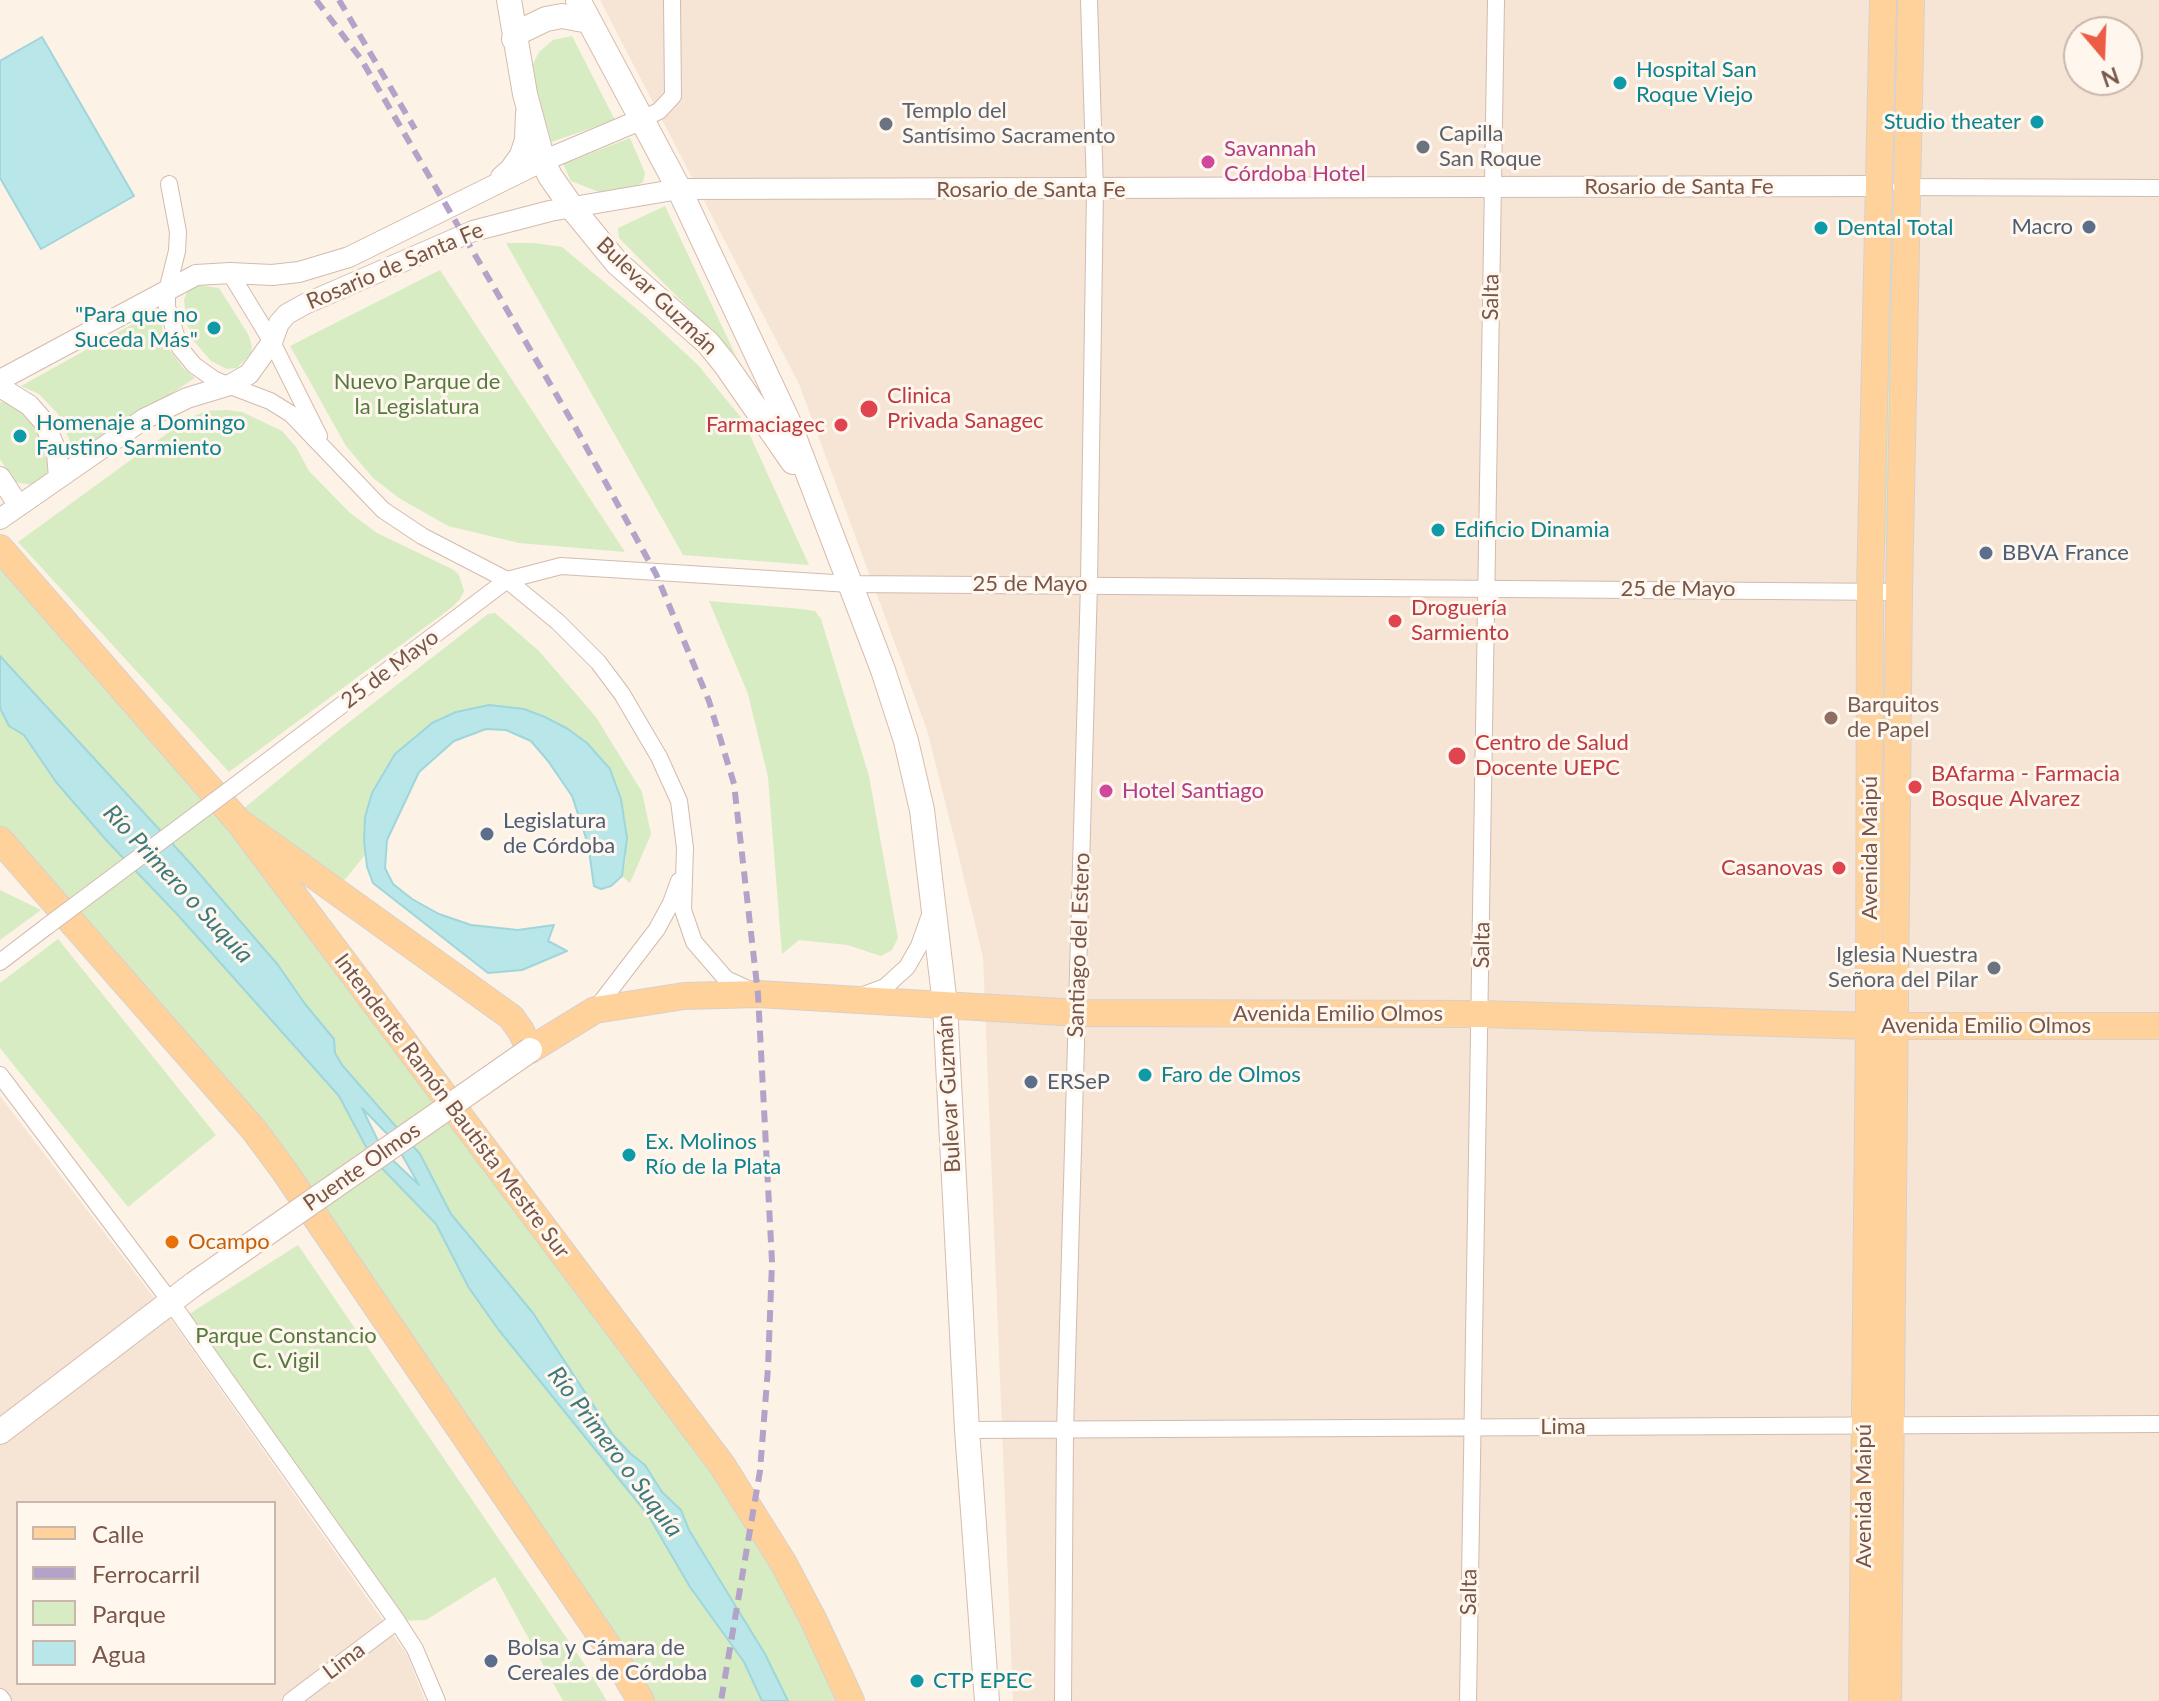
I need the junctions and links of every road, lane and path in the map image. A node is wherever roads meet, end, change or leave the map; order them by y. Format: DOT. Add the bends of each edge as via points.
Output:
graph roads {
  1 [pos="509,0"];
  2 [pos="672,0"];
  3 [pos="1089,0"];
  4 [pos="1496,0"];
  5 [pos="1883,0"];
  6 [pos="1911,0"];
  7 [pos="584,10"];
  8 [pos="514,39"];
  9 [pos="525,94"];
  10 [pos="640,120"];
  11 [pos="543,161"];
  12 [pos="169,184"];
  13 [pos="1879,186"];
  14 [pos="1907,187"];
  15 [pos="1492,188"];
  16 [pos="2159,188"];
  17 [pos="679,189"];
  18 [pos="1095,190"];
  19 [pos="483,192"];
  20 [pos="573,209"];
  21 [pos="230,273"];
  22 [pos="167,291"];
  23 [pos="272,342"];
  24 [pos="0,380"];
  25 [pos="230,385"];
  26 [pos="0,387"];
  27 [pos="328,456"];
  28 [pos="0,477"];
  29 [pos="59,478"];
  30 [pos="818,506"];
  31 [pos="9,513"];
  32 [pos="0,548"];
  33 [pos="507,580"];
  34 [pos="850,584"];
  35 [pos="1089,584"];
  36 [pos="1488,588"];
  37 [pos="1870,591"];
  38 [pos="1899,592"];
  39 [pos="238,821"];
  40 [pos="0,840"];
  41 [pos="685,848"];
  42 [pos="0,869"];
  43 [pos="42,888"];
  44 [pos="934,902"];
  45 [pos="0,962"];
  46 [pos="758,994"];
  47 [pos="850,999"];
  48 [pos="945,1005"];
  49 [pos="595,1010"];
  50 [pos="1078,1013"];
  51 [pos="1481,1014"];
  52 [pos="1882,1026"];
  53 [pos="2159,1026"];
  54 [pos="530,1050"];
  55 [pos="0,1075"];
  56 [pos="155,1280"];
  57 [pos="194,1284"];
  58 [pos="170,1301"];
  59 [pos="191,1331"];
  60 [pos="2159,1424"];
  61 [pos="1877,1425"];
  62 [pos="1471,1427"];
  63 [pos="967,1430"];
  64 [pos="1065,1431"];
  65 [pos="0,1432"];
  66 [pos="397,1621"];
  67 [pos="291,1701"];
  68 [pos="437,1701"];
  69 [pos="641,1701"];
  70 [pos="851,1701"];
  71 [pos="987,1701"];
  72 [pos="1063,1701"];
  73 [pos="1468,1701"];
  74 [pos="1862,1701"];
  75 [pos="1888,1701"];
  1 -- 8 [label="main road, Bulevar Guzmán"];
  2 -- 10 [label="street" via="673,96"];
  3 -- 18 [label="street, Santiago del Estero"];
  4 -- 15 [label="street, Salta"];
  5 -- 13 [label="main road, Avenida Maipú"];
  6 -- 14 [label="main road, Avenida Maipú"];
  7 -- 8 [label="main road" via="546,19"];
  7 -- 10 [label="main road, Bulevar Guzmán"];
  8 -- 9 [label="main road, Bulevar Guzmán"];
  9 -- 11 [label="main road, Bulevar Guzmán"];
  9 -- 19 [label="street" via="527,125 520,155"];
  10 -- 11 [label="street, Rosario de Santa Fe"];
  10 -- 17 [label="main road, Bulevar Guzmán"];
  11 -- 19 [label="street, Rosario de Santa Fe"];
  11 -- 20 [label="main road, Bulevar Guzmán"];
  12 -- 22 [label="street" via="178,232"];
  13 -- 14 [label="street, Rosario de Santa Fe"];
  13 -- 15 [label="street, Rosario de Santa Fe"];
  13 -- 37 [label="main road, Avenida Maipú"];
  14 -- 16 [label="street, Rosario de Santa Fe"];
  14 -- 38 [label="main road, Avenida Maipú"];
  15 -- 18 [label="street, Rosario de Santa Fe"];
  15 -- 36 [label="street, Salta"];
  17 -- 18 [label="street, Rosario de Santa Fe"];
  17 -- 20 [label="street, Rosario de Santa Fe"];
  17 -- 30 [label="main road, Bulevar Guzmán" via="788,421"];
  18 -- 35 [label="street, Santiago del Estero"];
  19 -- 21 [label="street, Rosario de Santa Fe" via="349,257 299,272"];
  20 -- 23 [label="street, Rosario de Santa Fe" via="473,231 305,304 279,323"];
  20 -- 30 [label="main road, Bulevar Guzmán" via="617,263 708,343"];
  21 -- 22 [label="street, Rosario de Santa Fe" via="196,275"];
  21 -- 23 [label="street"];
  22 -- 24 [label="street, Rosario de Santa Fe"];
  22 -- 25 [label="street" via="180,348 204,373"];
  23 -- 25 [label="street, Rosario de Santa Fe" via="249,374"];
  23 -- 27 [label="street"];
  25 -- 27 [label="street" via="279,405"];
  25 -- 29 [label="street, Rosario de Santa Fe" via="144,419"];
  26 -- 29 [label="street" via="44,422 57,453"];
  27 -- 33 [label="street" via="405,526"];
  28 -- 31 [label="street"];
  29 -- 31 [label="street, Rosario de Santa Fe"];
  30 -- 34 [label="main road, Bulevar Guzmán"];
  32 -- 39 [label="main road, Intendente Ramón Bautista Mestre Sur"];
  33 -- 34 [label="street, 25 de Mayo" via="561,566"];
  33 -- 41 [label="street" via="576,639 622,694 671,779"];
  33 -- 45 [label="street, 25 de Mayo, bridge"];
  34 -- 35 [label="street, 25 de Mayo"];
  34 -- 44 [label="main road, Bulevar Guzmán" via="906,741"];
  35 -- 36 [label="street, 25 de Mayo"];
  35 -- 50 [label="street, Santiago del Estero"];
  36 -- 37 [label="street, 25 de Mayo"];
  36 -- 51 [label="street, Salta"];
  37 -- 38 [label="street, 25 de Mayo"];
  37 -- 52 [label="main road, Avenida Maipú"];
  38 -- 52 [label="main road, Avenida Maipú"];
  39 -- 54 [label="main road" via="511,1017"];
  39 -- 70 [label="main road, Intendente Ramón Bautista Mestre Sur" via="722,1465 784,1564"];
  40 -- 43 [label="main road"];
  41 -- 46 [label="street" via="683,910 694,942 726,979"];
  41 -- 49 [label="street" via="677,886 657,929"];
  42 -- 43 [label="main road"];
  43 -- 69 [label="main road" via="278,1161"];
  44 -- 47 [label="street" via="907,967 885,987"];
  44 -- 48 [label="main road, Bulevar Guzmán"];
  46 -- 47 [label="main road, Avenida Emilio Olmos"];
  46 -- 49 [label="main road, Avenida Emilio Olmos" via="684,996"];
  47 -- 48 [label="main road, Avenida Emilio Olmos"];
  48 -- 50 [label="main road, Avenida Emilio Olmos"];
  48 -- 63 [label="main road, Bulevar Guzmán"];
  49 -- 54 [label="main road, Avenida Emilio Olmos"];
  50 -- 51 [label="main road, Avenida Emilio Olmos"];
  50 -- 64 [label="street, Santiago del Estero"];
  51 -- 52 [label="main road, Avenida Emilio Olmos"];
  51 -- 62 [label="street, Salta"];
  52 -- 53 [label="main road, Avenida Emilio Olmos"];
  52 -- 61 [label="main road, Avenida Maipú"];
  54 -- 57 [label="main road, Puente Olmos, bridge"];
  55 -- 56 [label="street"];
  56 -- 57 [label="street" via="171,1289"];
  56 -- 58 [label="street"];
  57 -- 58 [label="main road, Puente Olmos"];
  57 -- 59 [label="street" via="185,1304"];
  58 -- 59 [label="street"];
  58 -- 65 [label="main road, Puente Olmos"];
  59 -- 66 [label="street"];
  60 -- 61 [label="street, Lima"];
  61 -- 62 [label="street, Lima"];
  61 -- 74 [label="main road, Avenida Maipú"];
  61 -- 75 [label="main road, Avenida Maipú"];
  62 -- 64 [label="street, Lima"];
  62 -- 73 [label="street, Salta"];
  63 -- 64 [label="street, Lima"];
  63 -- 71 [label="main road, Bulevar Guzmán"];
  64 -- 72 [label="street, Santiago del Estero"];
  66 -- 67 [label="street, Lima"];
  66 -- 68 [label="street"];
}
